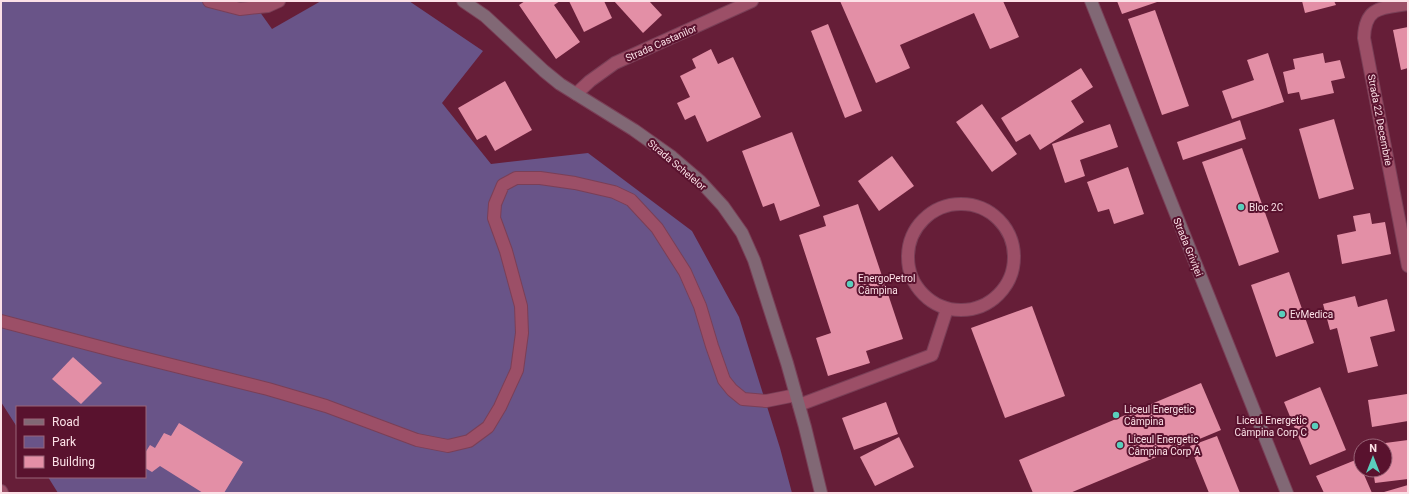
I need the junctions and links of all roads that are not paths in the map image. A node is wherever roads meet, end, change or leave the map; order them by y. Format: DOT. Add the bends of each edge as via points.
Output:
graph roads {
  1 [pos="209,1"];
  2 [pos="280,1"];
  3 [pos="463,1"];
  4 [pos="752,1"];
  5 [pos="1091,1"];
  6 [pos="1408,4"];
  7 [pos="576,94"];
  8 [pos="1408,266"];
  9 [pos="947,309"];
  10 [pos="1,321"];
  11 [pos="798,400"];
  12 [pos="821,493"];
  13 [pos="1287,493"];
  1 -- 2 [label="street" via="240,9 268,6"];
  3 -- 7 [label="main road, Strada Schelelor" via="485,16 544,71"];
  4 -- 7 [label="street, Strada Castanilor" via="615,63"];
  5 -- 13 [label="main road, Strada Griviței"];
  6 -- 8 [label="street, Strada 22 Decembrie" via="1372,13 1367,20 1364,38"];
  7 -- 11 [label="main road, Strada Schelelor" via="634,130 672,158 700,181 723,206 742,234 754,260"];
  9 -- 9 [label="street" via="962,311 976,309 989,303 1009,282 1014,269 1013,241 1007,229 993,214 974,205 961,204 935,210 916,229 910,242 909,270 914,283 934,303"];
  9 -- 11 [label="street" via="932,355"];
  10 -- 11 [label="street" via="268,389 326,406 417,440 448,446 469,441 488,426 500,407 517,370 522,333 522,306 494,218 495,204 503,185 516,178 540,178 614,192 631,200 657,228 684,272 700,306 724,380 732,390 743,399"];
  11 -- 12 [label="main road, Strada Schelelor"];
}
